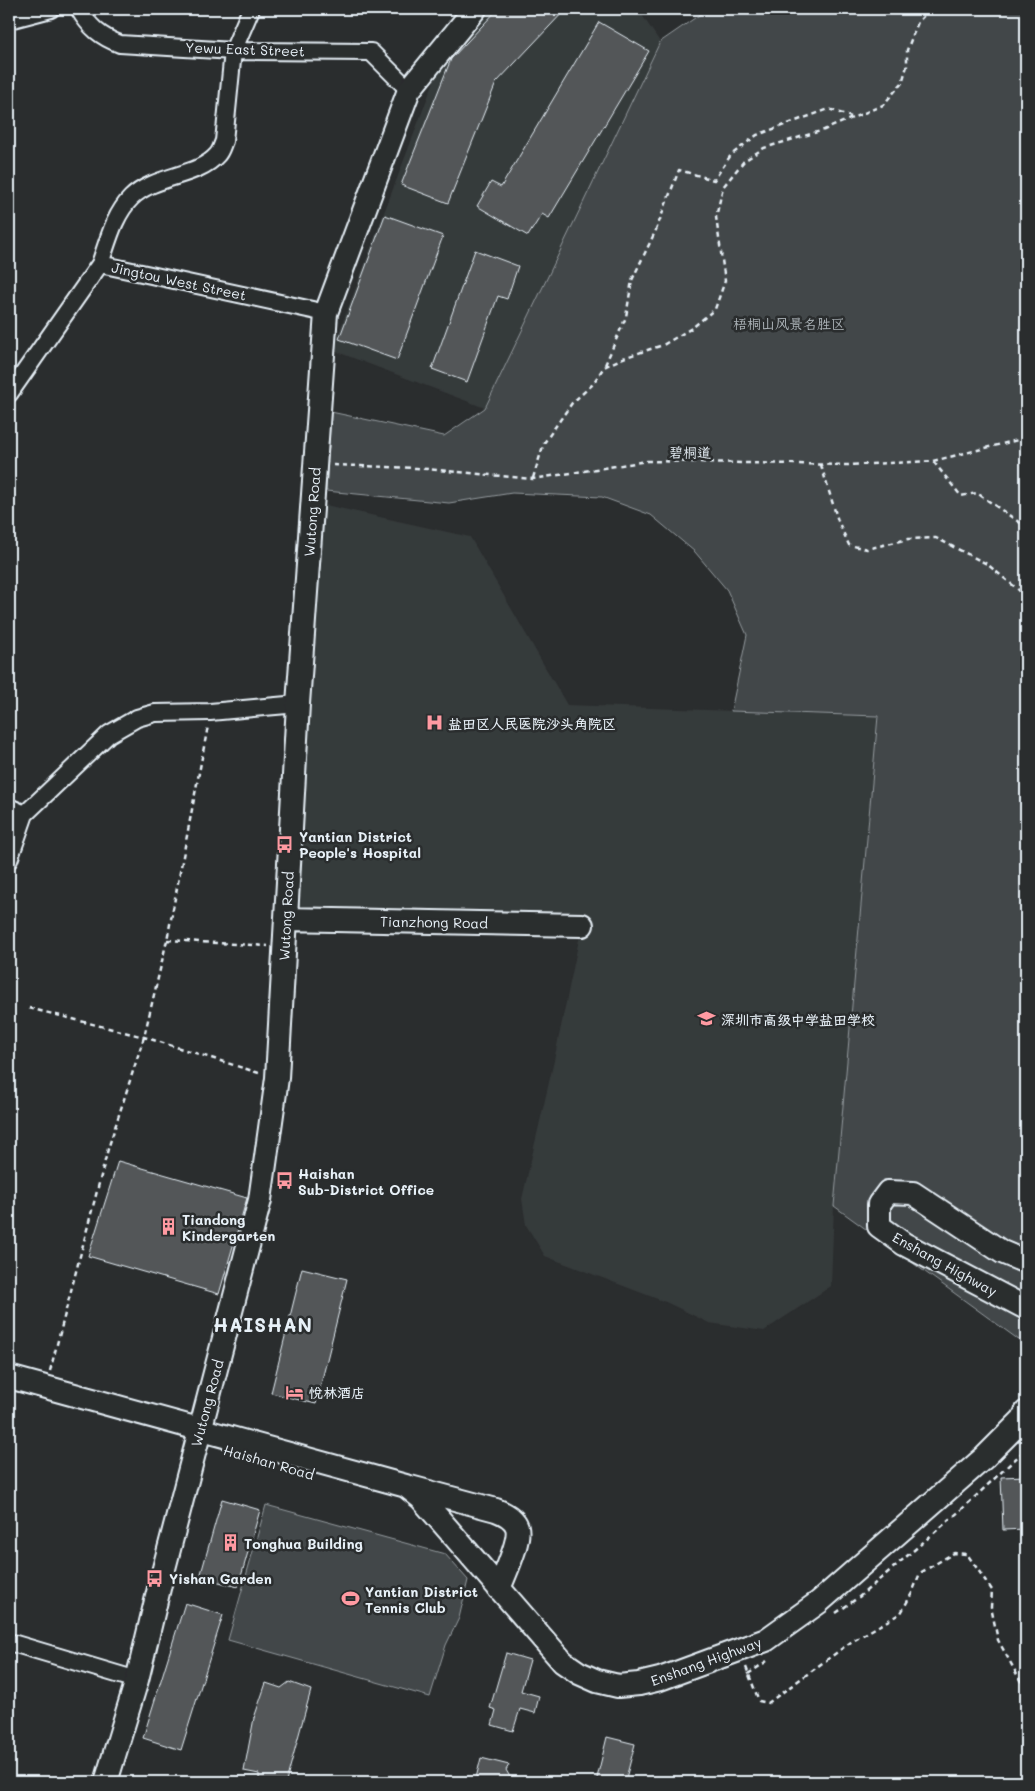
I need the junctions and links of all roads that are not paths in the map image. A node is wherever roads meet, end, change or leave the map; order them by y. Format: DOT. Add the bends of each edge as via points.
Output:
graph roads {
  1 [pos="51,9"];
  2 [pos="80,9"];
  3 [pos="251,9"];
  4 [pos="475,9"];
  5 [pos="9,20"];
  6 [pos="233,51"];
  7 [pos="410,90"];
  8 [pos="100,264"];
  9 [pos="326,313"];
  10 [pos="9,394"];
  11 [pos="298,704"];
  12 [pos="9,807"];
  13 [pos="25,814"];
  14 [pos="9,860"];
  15 [pos="286,919"];
  16 [pos="582,925"];
  17 [pos="1026,1262"];
  18 [pos="1026,1308"];
  19 [pos="9,1377"];
  20 [pos="9,1389"];
  21 [pos="1026,1412"];
  22 [pos="198,1435"];
  23 [pos="406,1486"];
  24 [pos="453,1535"];
  25 [pos="499,1589"];
  26 [pos="9,1642"];
  27 [pos="138,1680"];
  28 [pos="106,1782"];
  1 -- 5 [label="street"];
  2 -- 6 [label="street, Yewu East Street" via="94,29 106,39 120,44"];
  3 -- 6 [label="street"];
  4 -- 7 [label="street, Wutong Road"];
  6 -- 7 [label="street, Yewu East Street" via="371,52"];
  6 -- 8 [label="street" via="224,141 219,154 207,164 151,184 132,197 119,212"];
  7 -- 9 [label="street, Wutong Road"];
  8 -- 9 [label="street, Jingtou West Street"];
  8 -- 10 [label="street, Jingtou West Street"];
  9 -- 11 [label="street, Wutong Road"];
  11 -- 13 [label="street" via="154,713 137,718 109,734"];
  11 -- 15 [label="street, Wutong Road"];
  12 -- 13 [label="street"];
  13 -- 14 [label="street"];
  15 -- 16 [label="street, Tianzhong Road"];
  15 -- 22 [label="street, Wutong Road" via="277,1078 260,1200"];
  17 -- 18 [label="street, Enshang Highway" via="1002,1252 913,1193 888,1192 879,1204 879,1226 904,1244"];
  19 -- 22 [label="street, Haishan Road"];
  20 -- 22 [label="street, Haishan Road"];
  21 -- 25 [label="street, Enshang Highway" via="985,1457 819,1602 766,1640 651,1682 628,1686 607,1684 563,1662"];
  22 -- 23 [label="street, Haishan Road"];
  22 -- 24 [label="street, Haishan Road" via="412,1502"];
  22 -- 27 [label="street, Wutong Road"];
  23 -- 24 [label="street, Haishan Road"];
  23 -- 25 [label="street, Haishan Road" via="496,1510 513,1521 517,1540"];
  24 -- 25 [label="street, Enshang Highway"];
  26 -- 27 [label="street"];
  27 -- 28 [label="street, Wutong Road"];
}
